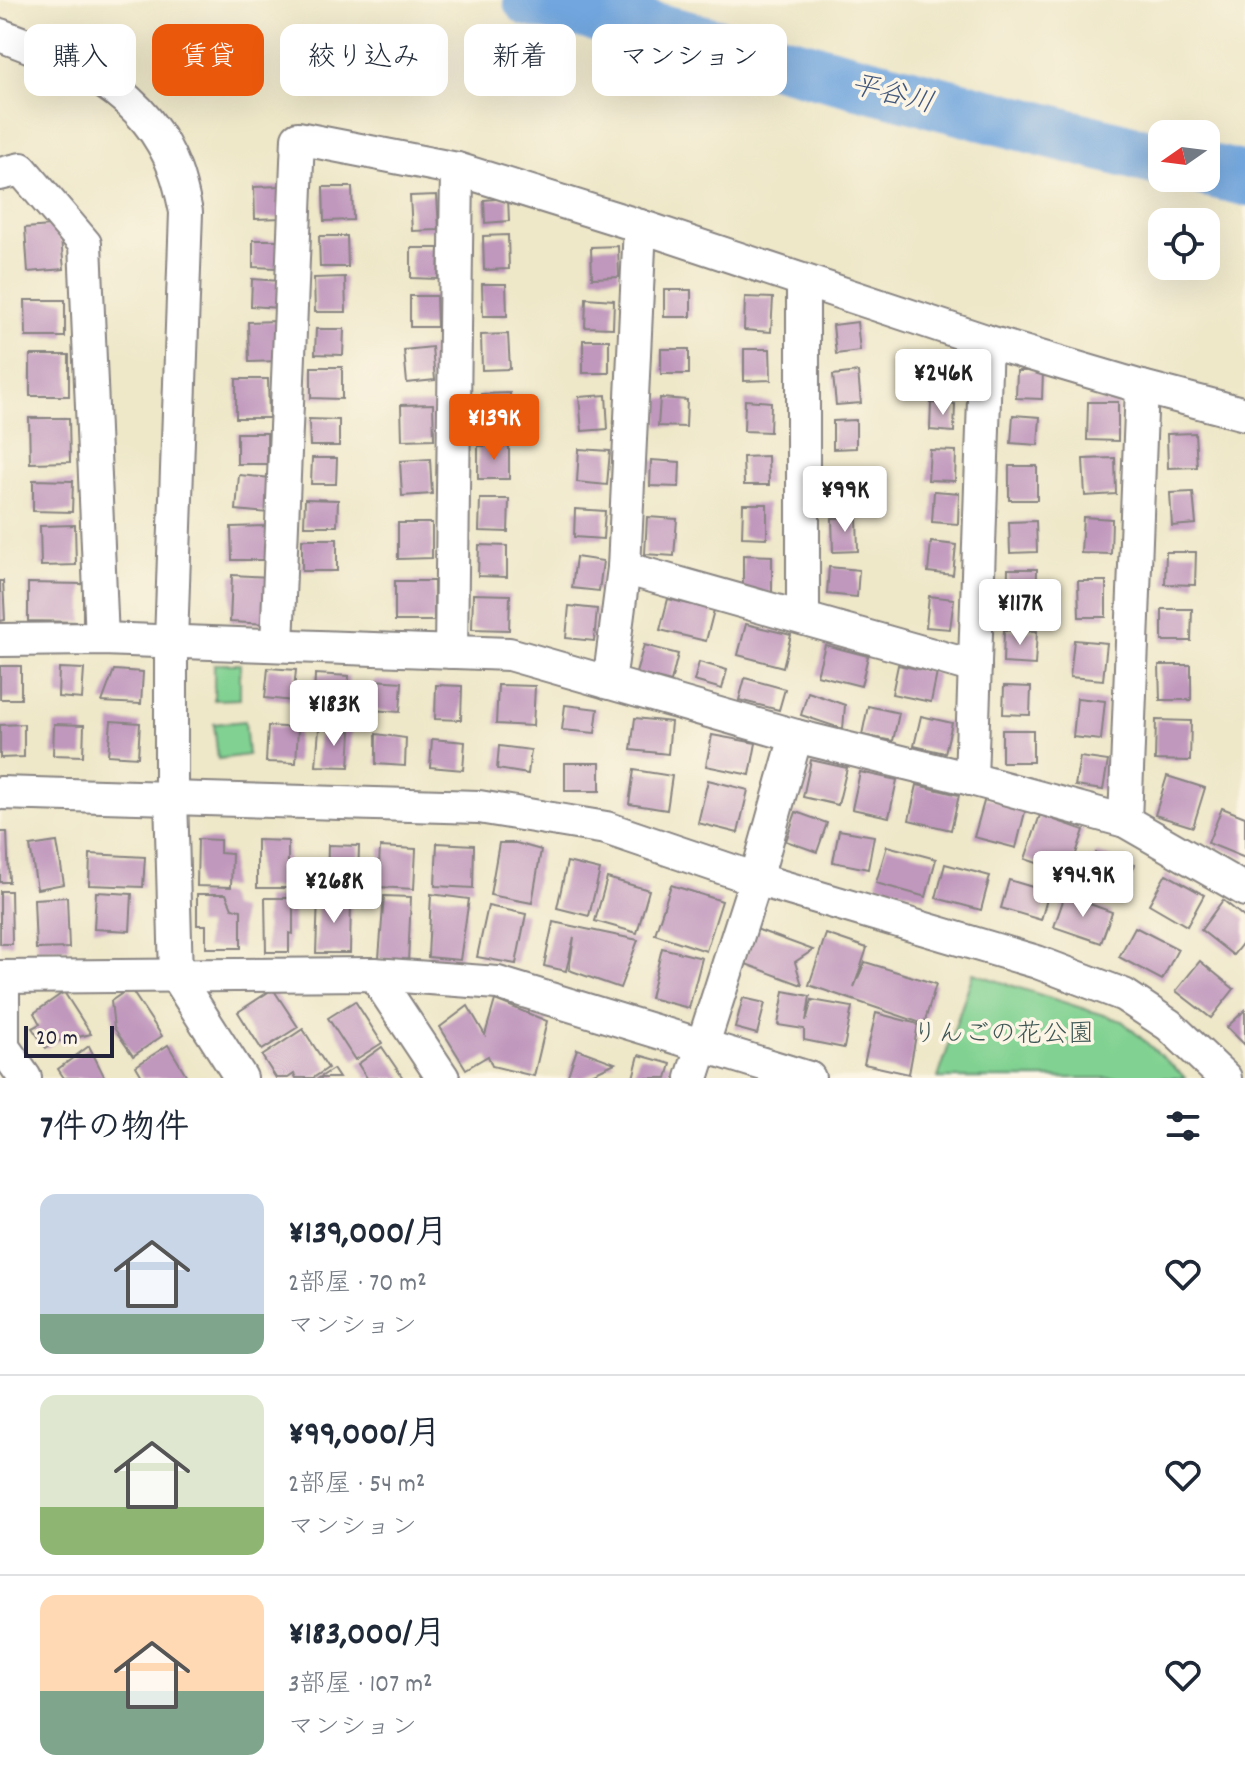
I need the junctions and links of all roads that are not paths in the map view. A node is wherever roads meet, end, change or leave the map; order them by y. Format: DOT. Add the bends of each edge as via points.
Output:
graph roads {
  1 [pos="0,35"];
  2 [pos="457,169"];
  3 [pos="0,174"];
  4 [pos="640,226"];
  5 [pos="803,282"];
  6 [pos="986,341"];
  7 [pos="1142,387"];
  8 [pos="1245,414"];
  9 [pos="624,568"];
  10 [pos="803,618"];
  11 [pos="102,639"];
  12 [pos="0,640"];
  13 [pos="171,641"];
  14 [pos="277,645"];
  15 [pos="451,652"];
  16 [pos="975,667"];
  17 [pos="609,683"];
  18 [pos="796,736"];
  19 [pos="971,779"];
  20 [pos="0,793"];
  21 [pos="171,796"];
  22 [pos="1125,821"];
  23 [pos="756,879"];
  24 [pos="1245,890"];
  25 [pos="374,974"];
  26 [pos="176,976"];
  27 [pos="2,977"];
  28 [pos="702,1045"];
  29 [pos="25,1078"];
  30 [pos="241,1078"];
  31 [pos="443,1078"];
  32 [pos="692,1078"];
  33 [pos="809,1078"];
  34 [pos="1225,1078"];
  1 -- 13 [label="street" via="83,69 125,95 158,135 176,170 186,212"];
  2 -- 4 [label="street"];
  2 -- 14 [label="street" via="298,138"];
  2 -- 15 [label="street"];
  3 -- 11 [label="street" via="21,169 85,244"];
  4 -- 5 [label="street"];
  4 -- 9 [label="street"];
  5 -- 6 [label="street"];
  5 -- 10 [label="street"];
  6 -- 7 [label="street"];
  6 -- 16 [label="street"];
  7 -- 8 [label="street"];
  7 -- 22 [label="street"];
  9 -- 10 [label="street"];
  9 -- 17 [label="street"];
  10 -- 16 [label="street"];
  11 -- 12 [label="street"];
  11 -- 13 [label="street"];
  13 -- 14 [label="street"];
  13 -- 21 [label="street"];
  14 -- 15 [label="street"];
  15 -- 17 [label="street" via="509,654"];
  16 -- 19 [label="street"];
  17 -- 18 [label="street"];
  18 -- 19 [label="street"];
  18 -- 23 [label="street"];
  19 -- 22 [label="street"];
  20 -- 21 [label="street"];
  21 -- 23 [label="street" via="479,807 606,828"];
  21 -- 26 [label="street"];
  22 -- 24 [label="street"];
  23 -- 28 [label="street"];
  23 -- 34 [label="street" via="1037,962 1124,995 1169,1025"];
  25 -- 26 [label="street"];
  25 -- 28 [label="street" via="498,983"];
  25 -- 31 [label="street"];
  26 -- 27 [label="street"];
  26 -- 30 [label="street"];
  27 -- 29 [label="street" via="3,1047"];
  28 -- 32 [label="street"];
  28 -- 33 [label="street"];
}
